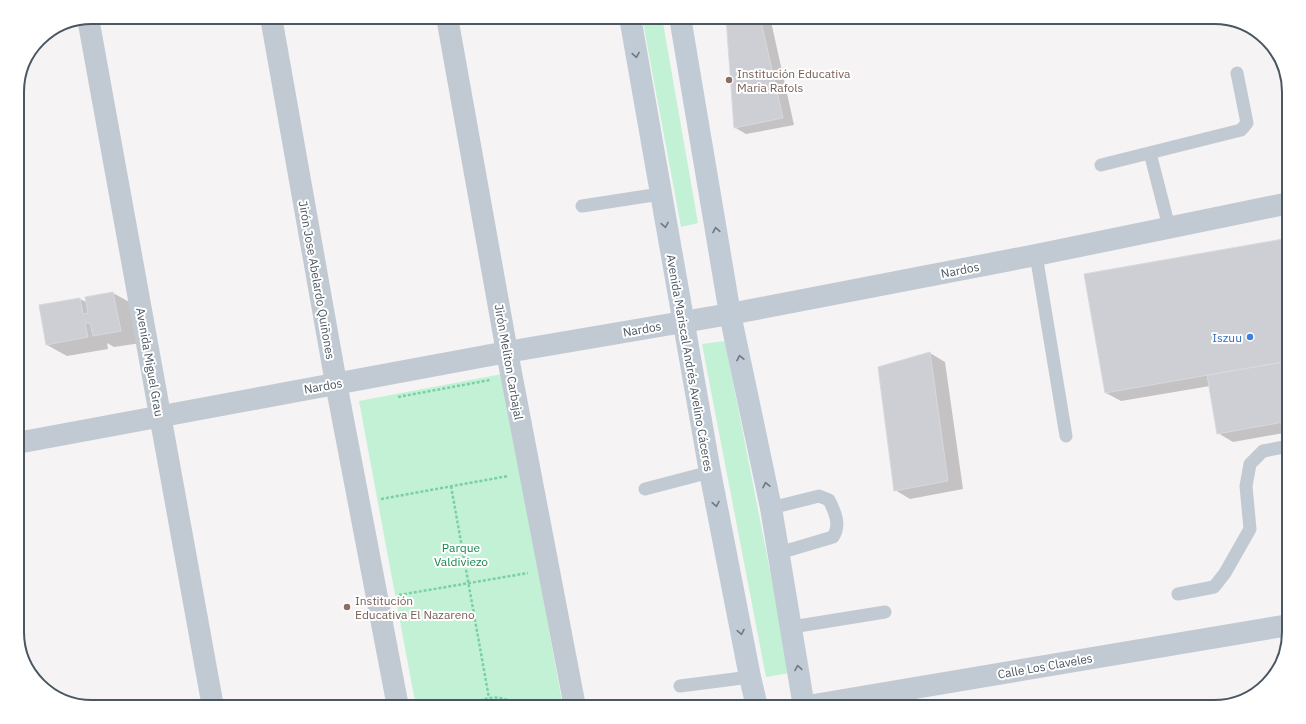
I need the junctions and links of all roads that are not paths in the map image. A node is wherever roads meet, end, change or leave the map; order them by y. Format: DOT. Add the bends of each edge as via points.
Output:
graph roads {
  1 [pos="89,24"];
  2 [pos="272,24"];
  3 [pos="448,24"];
  4 [pos="631,24"];
  5 [pos="681,24"];
  6 [pos="1236,73"];
  7 [pos="1150,153"];
  8 [pos="1101,166"];
  9 [pos="660,194"];
  10 [pos="1282,204"];
  11 [pos="582,206"];
  12 [pos="1169,227"];
  13 [pos="1036,255"];
  14 [pos="730,314"];
  15 [pos="683,322"];
  16 [pos="507,352"];
  17 [pos="336,384"];
  18 [pos="160,416"];
  19 [pos="1066,436"];
  20 [pos="24,442"];
  21 [pos="1282,447"];
  22 [pos="710,472"];
  23 [pos="645,489"];
  24 [pos="771,508"];
  25 [pos="779,553"];
  26 [pos="1178,594"];
  27 [pos="885,612"];
  28 [pos="1282,626"];
  29 [pos="792,627"];
  30 [pos="750,677"];
  31 [pos="680,686"];
  32 [pos="212,700"];
  33 [pos="397,700"];
  34 [pos="574,700"];
  35 [pos="755,700"];
  36 [pos="802,700"];
  37 [pos="844,700"];
  1 -- 18 [label="street, Avenida Miguel Grau"];
  2 -- 17 [label="street, Jirón Jose Abelardo Quiñones"];
  3 -- 16 [label="street, Jirón Meliton Carbajal"];
  4 -- 9 [label="street, Avenida Mariscal Andrés Avelino Cáceres, one-way"];
  14 -- 5 [label="street, one-way"];
  6 -- 7 [label="lane" via="1247,123 1241,130"];
  7 -- 8 [label="lane"];
  7 -- 12 [label="lane"];
  9 -- 11 [label="lane"];
  9 -- 15 [label="street, Avenida Mariscal Andrés Avelino Cáceres, one-way"];
  10 -- 12 [label="street, Nardos"];
  12 -- 13 [label="street, Nardos"];
  13 -- 14 [label="street, Nardos"];
  13 -- 19 [label="lane"];
  14 -- 15 [label="street, Nardos"];
  24 -- 14 [label="street, one-way"];
  15 -- 16 [label="street, Nardos"];
  15 -- 22 [label="street, Avenida Mariscal Andrés Avelino Cáceres"];
  16 -- 17 [label="street, Nardos"];
  16 -- 34 [label="street, Jirón Meliton Carbajal"];
  17 -- 18 [label="street, Nardos"];
  17 -- 33 [label="street, Jirón Jose Abelardo Quiñones"];
  18 -- 20 [label="street, Nardos"];
  18 -- 32 [label="street, Avenida Miguel Grau"];
  21 -- 26 [label="lane" via="1263,451 1250,464 1246,486 1250,529 1225,573 1214,587"];
  22 -- 23 [label="lane"];
  22 -- 30 [label="street, Avenida Mariscal Andrés Avelino Cáceres, one-way"];
  24 -- 25 [label="street"];
  24 -- 25 [label="lane" via="819,496 829,500 836,517 837,531 833,537"];
  25 -- 29 [label="street"];
  27 -- 29 [label="lane"];
  28 -- 37 [label="street, Calle Los Claveles"];
  36 -- 29 [label="street, one-way"];
  30 -- 31 [label="lane"];
  30 -- 35 [label="street, Avenida Mariscal Andrés Avelino Cáceres"];
}
